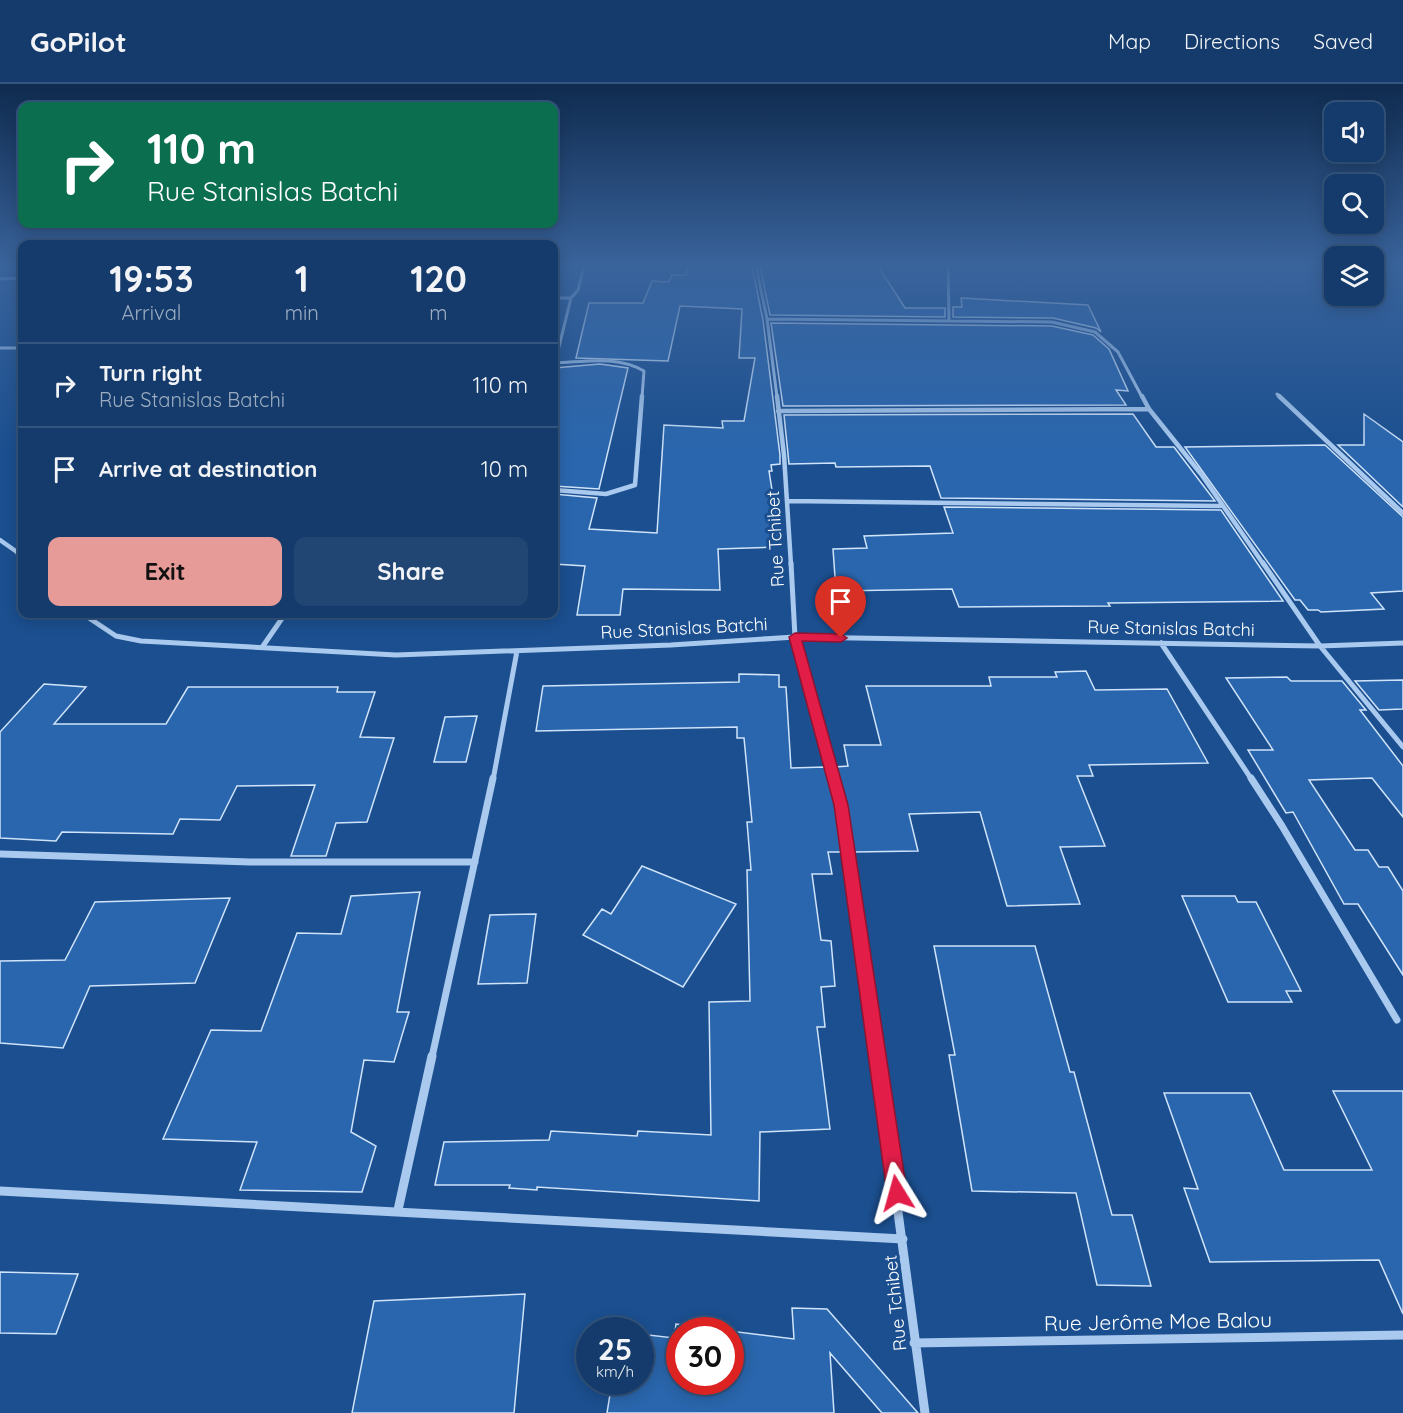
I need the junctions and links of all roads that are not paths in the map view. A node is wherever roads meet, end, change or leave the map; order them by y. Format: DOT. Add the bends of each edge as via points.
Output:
graph roads {
  1 [pos="563,328"];
  2 [pos="768,328"];
  3 [pos="1078,328"];
  4 [pos="0,348"];
  5 [pos="18,348"];
  6 [pos="558,348"];
  7 [pos="558,363"];
  8 [pos="1277,394"];
  9 [pos="1149,409"];
  10 [pos="778,411"];
  11 [pos="558,490"];
  12 [pos="788,501"];
  13 [pos="1220,506"];
  14 [pos="1403,513"];
  15 [pos="0,540"];
  16 [pos="17,552"];
  17 [pos="89,618"];
  18 [pos="282,618"];
  19 [pos="795,637"];
  20 [pos="1161,643"];
  21 [pos="1403,643"];
  22 [pos="263,646"];
  23 [pos="1320,646"];
  24 [pos="517,651"];
  25 [pos="1403,747"];
  26 [pos="0,854"];
  27 [pos="475,862"];
  28 [pos="1397,1020"];
  29 [pos="0,1191"];
  30 [pos="398,1210"];
  31 [pos="903,1239"];
  32 [pos="1403,1335"];
  33 [pos="914,1343"];
  34 [pos="925,1413"];
  1 -- 6 [label="street"];
  2 -- 10 [label="street, Rue Tchibet"];
  3 -- 9 [label="street" via="1095,332 1118,352"];
  4 -- 5 [label="street"];
  7 -- 11 [label="street" via="619,362 644,370 635,485 626,492 609,494"];
  8 -- 14 [label="street"];
  9 -- 10 [label="street"];
  9 -- 13 [label="street" via="1201,474"];
  10 -- 12 [label="street, Rue Tchibet"];
  12 -- 13 [label="street"];
  12 -- 19 [label="street, Rue Tchibet"];
  13 -- 23 [label="street"];
  15 -- 16 [label="street"];
  17 -- 22 [label="street, Rue Stanislas Batchi" via="116,636 141,641"];
  18 -- 22 [label="street"];
  19 -- 20 [label="street, Rue Stanislas Batchi"];
  19 -- 24 [label="street, Rue Stanislas Batchi"];
  19 -- 31 [label="street, Rue Tchibet" via="841,805"];
  20 -- 23 [label="street, Rue Stanislas Batchi"];
  20 -- 28 [label="street" via="1282,826"];
  21 -- 23 [label="street, Rue Stanislas Batchi"];
  22 -- 24 [label="street, Rue Stanislas Batchi" via="396,655"];
  23 -- 25 [label="street"];
  24 -- 27 [label="street"];
  26 -- 27 [label="street" via="250,862"];
  27 -- 30 [label="street"];
  29 -- 30 [label="street"];
  30 -- 31 [label="street"];
  31 -- 33 [label="street, Rue Tchibet"];
  32 -- 33 [label="street, Rue Jerôme Moe Balou"];
  33 -- 34 [label="street, Rue Tchibet"];
}
